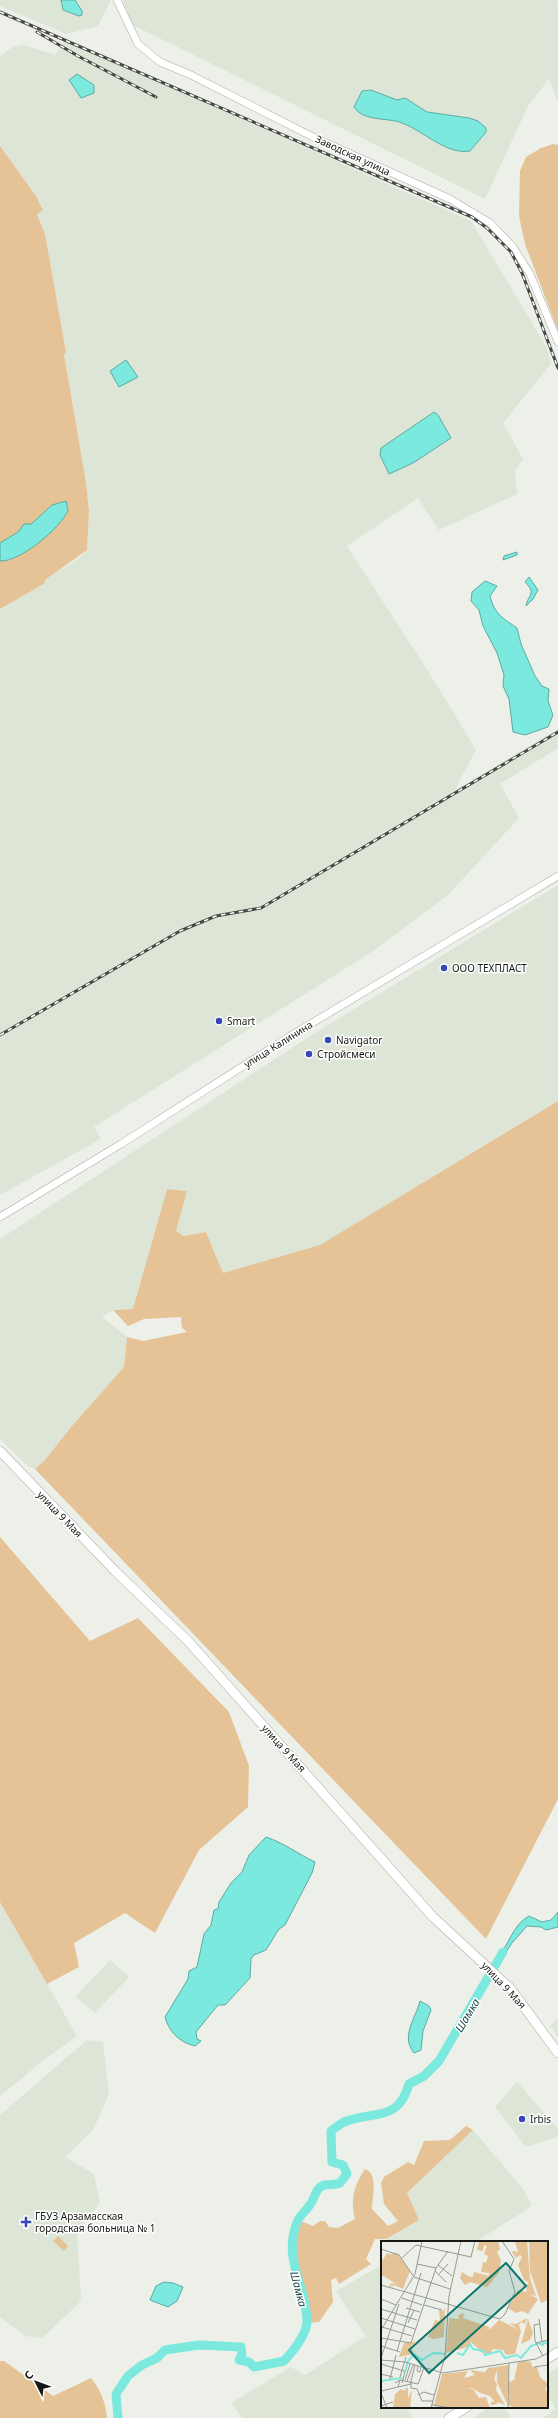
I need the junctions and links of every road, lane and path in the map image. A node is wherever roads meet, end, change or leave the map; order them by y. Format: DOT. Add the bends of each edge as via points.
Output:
graph roads {
  1 [pos="118,0"];
  2 [pos="558,342"];
  3 [pos="558,876"];
  4 [pos="0,1217"];
  5 [pos="0,1451"];
  6 [pos="558,2053"];
  7 [pos="558,2352"];
  8 [pos="548,2358"];
  9 [pos="465,2408"];
  10 [pos="449,2418"];
  1 -- 2 [label="street, Заводская улица" via="138,44 160,62 313,137 450,199 490,223 513,247 530,274"];
  3 -- 4 [label="street, улица Калинина" via="287,1038 121,1144"];
  5 -- 6 [label="main road, улица 9 Мая" via="116,1572 189,1642 433,1917 497,1974 524,2005"];
  7 -- 8 [label="main road"];
  9 -- 10 [label="main road"];
}
